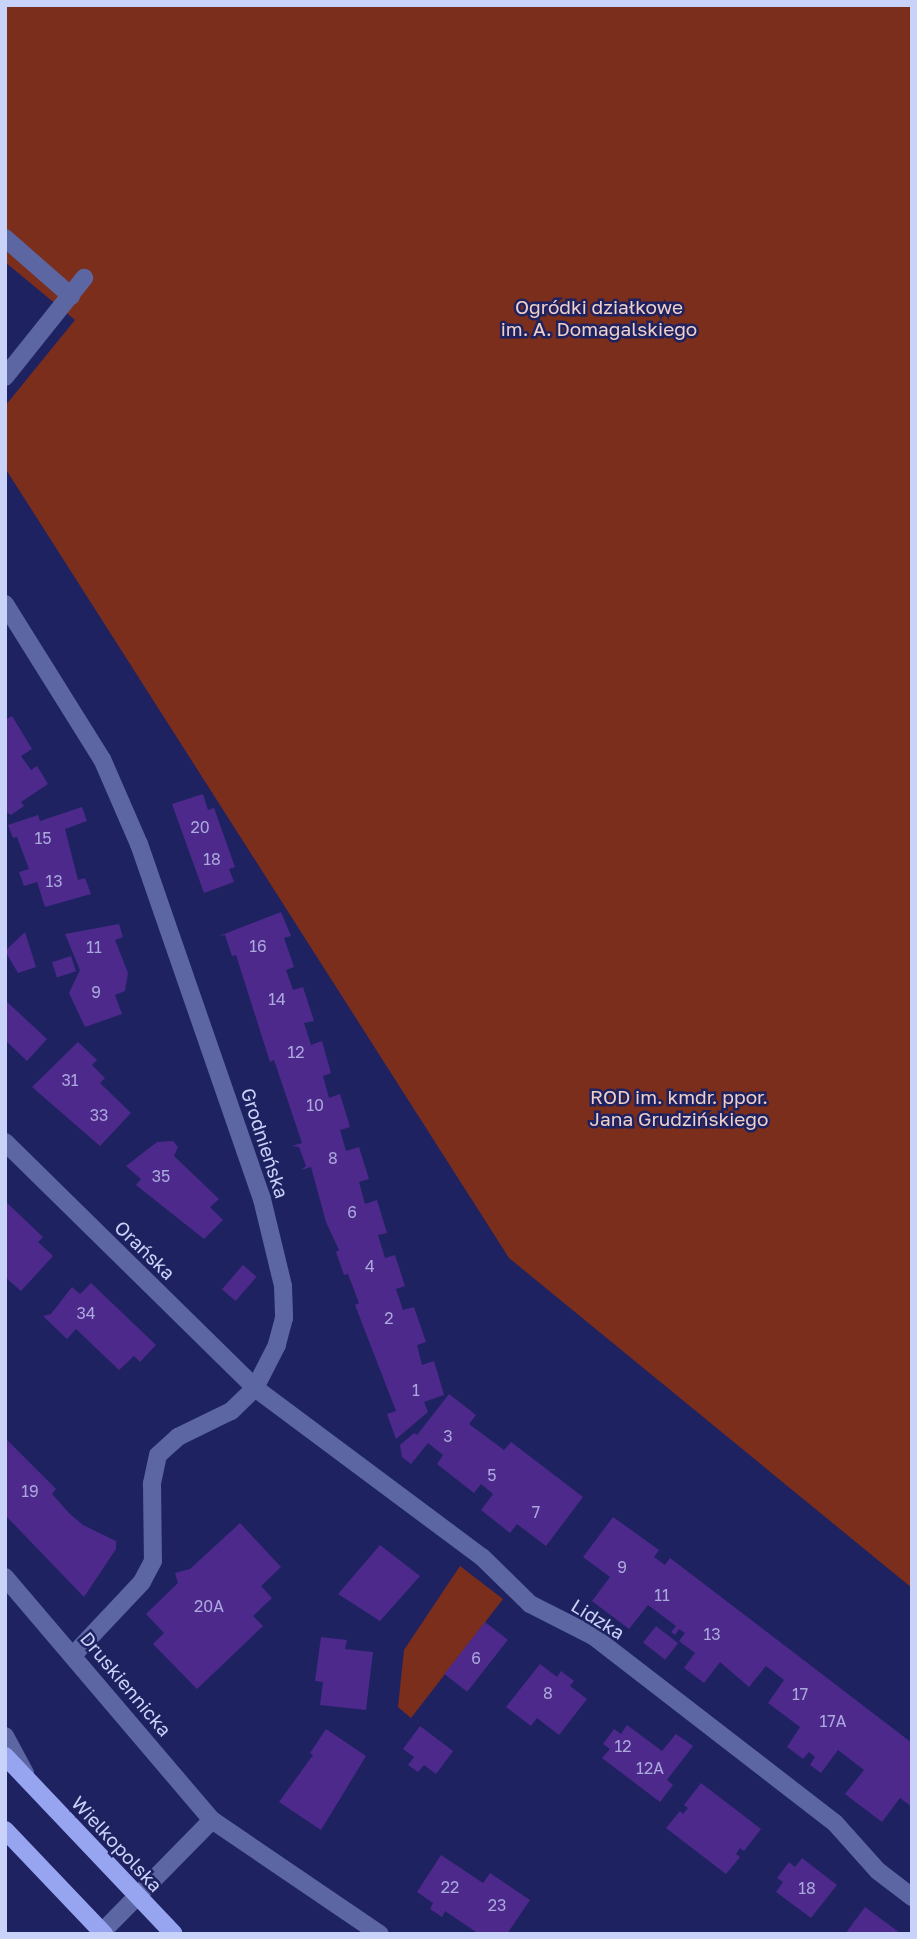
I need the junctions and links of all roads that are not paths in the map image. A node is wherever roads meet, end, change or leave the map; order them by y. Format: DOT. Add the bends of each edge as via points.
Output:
graph roads {
  1 [pos="5,238"];
  2 [pos="84,278"];
  3 [pos="71,296"];
  4 [pos="5,377"];
  5 [pos="5,604"];
  6 [pos="5,1142"];
  7 [pos="255,1388"];
  8 [pos="5,1577"];
  9 [pos="75,1653"];
  10 [pos="5,1737"];
  11 [pos="5,1756"];
  12 [pos="30,1782"];
  13 [pos="212,1820"];
  14 [pos="5,1830"];
  15 [pos="138,1896"];
  16 [pos="912,1897"];
  17 [pos="102,1933"];
  18 [pos="174,1934"];
  19 [pos="380,1934"];
  1 -- 3 [label="street"];
  2 -- 3 [label="street"];
  3 -- 4 [label="street"];
  5 -- 7 [label="street, Grodnieńska" via="102,759 130,823 169,922 262,1199 277,1248 284,1318 277,1345"];
  6 -- 7 [label="street, Orańska"];
  7 -- 9 [label="street, Grodnieńska" via="231,1411 178,1437 158,1455 152,1484 153,1561 142,1582"];
  7 -- 16 [label="street, Lidzka" via="482,1557 530,1604 593,1636 824,1815 878,1871"];
  8 -- 9 [label="street, Druskiennicka"];
  9 -- 13 [label="street, Druskiennicka"];
  10 -- 12 [label="street, Wielkopolska"];
  11 -- 12 [label="main road, Wielkopolska"];
  12 -- 15 [label="main road, Wielkopolska"];
  13 -- 15 [label="street"];
  13 -- 19 [label="street, Druskiennicka"];
  14 -- 17 [label="main road"];
  15 -- 17 [label="street"];
  15 -- 18 [label="main road, Wielkopolska"];
}
